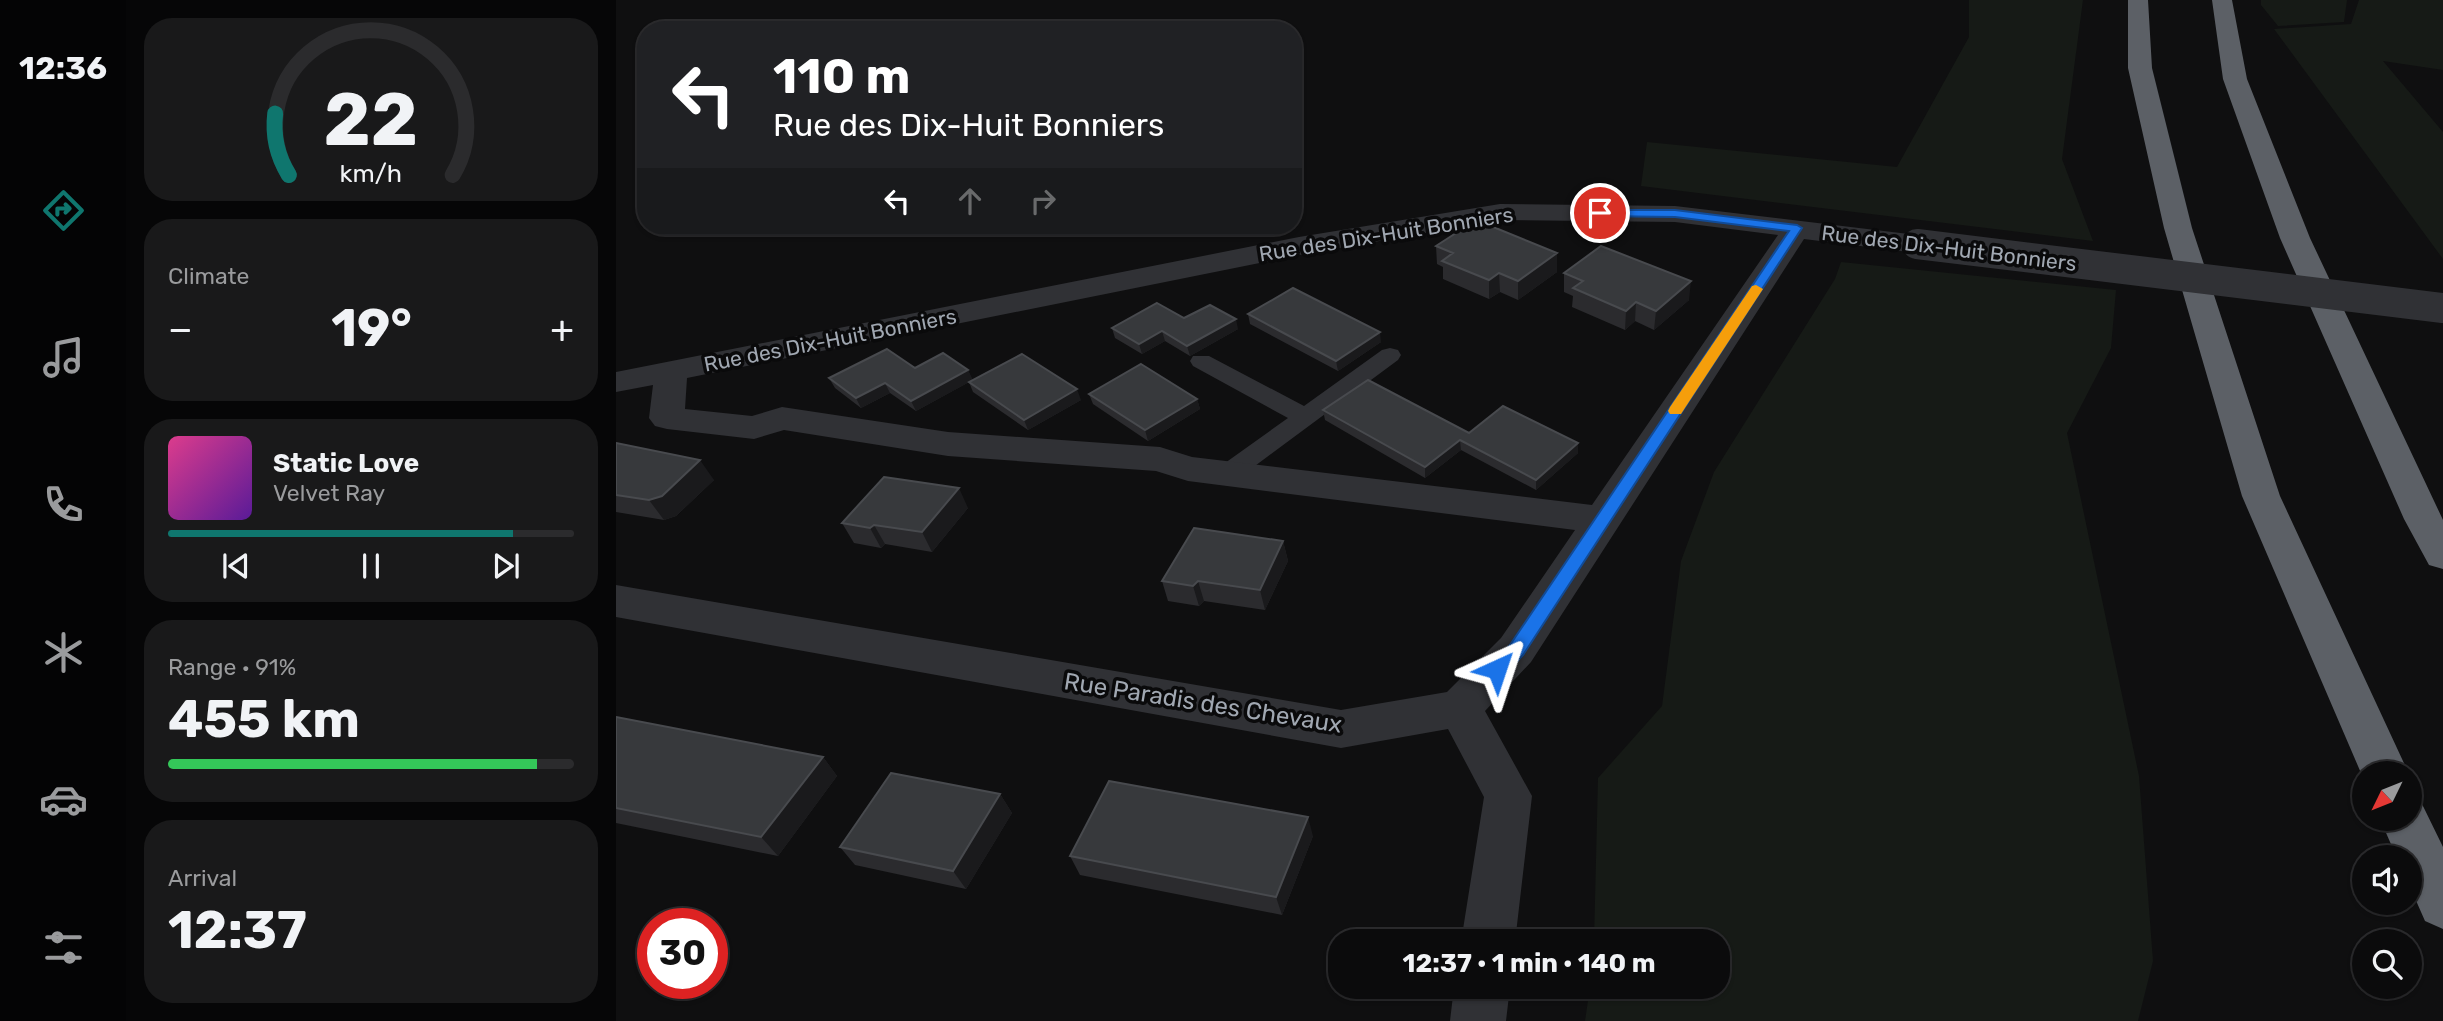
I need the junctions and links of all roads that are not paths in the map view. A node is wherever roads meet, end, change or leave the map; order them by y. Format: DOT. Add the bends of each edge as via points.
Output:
graph roads {
  1 [pos="2138,0"];
  2 [pos="2222,0"];
  3 [pos="1797,228"];
  4 [pos="2443,308"];
  5 [pos="1390,355"];
  6 [pos="1201,361"];
  7 [pos="671,371"];
  8 [pos="616,382"];
  9 [pos="1305,417"];
  10 [pos="1227,474"];
  11 [pos="1603,520"];
  12 [pos="2443,555"];
  13 [pos="616,601"];
  14 [pos="1460,708"];
  15 [pos="2379,761"];
  16 [pos="2410,831"];
  17 [pos="2443,904"];
  18 [pos="1490,929"];
  19 [pos="1481,999"];
  20 [pos="1478,1021"];
  1 -- 15 [label="highway" via="2140,68 2175,214 2261,496"];
  2 -- 12 [label="highway" via="2235,79 2295,238"];
  3 -- 4 [label="street, Rue des Dix-Huit Bonniers, bridge"];
  3 -- 7 [label="street, Rue des Dix-Huit Bonniers" via="1675,214 1500,212 1299,246"];
  3 -- 11 [label="street"];
  5 -- 9 [label="lane"];
  6 -- 9 [label="lane"];
  7 -- 8 [label="street, Rue des Dix-Huit Bonniers"];
  7 -- 10 [label="street, Rue des Dix-Huit Bonniers" via="667,418 754,428 782,418 948,444 1160,459 1188,469"];
  9 -- 10 [label="lane"];
  10 -- 11 [label="street, Rue des Dix-Huit Bonniers"];
  11 -- 14 [label="street" via="1516,650"];
  13 -- 14 [label="street, Rue Paradis des Chevaux" via="1341,729"];
  14 -- 18 [label="street" via="1508,796"];
  16 -- 17 [label="highway"];
  19 -- 20 [label="street"];
}
